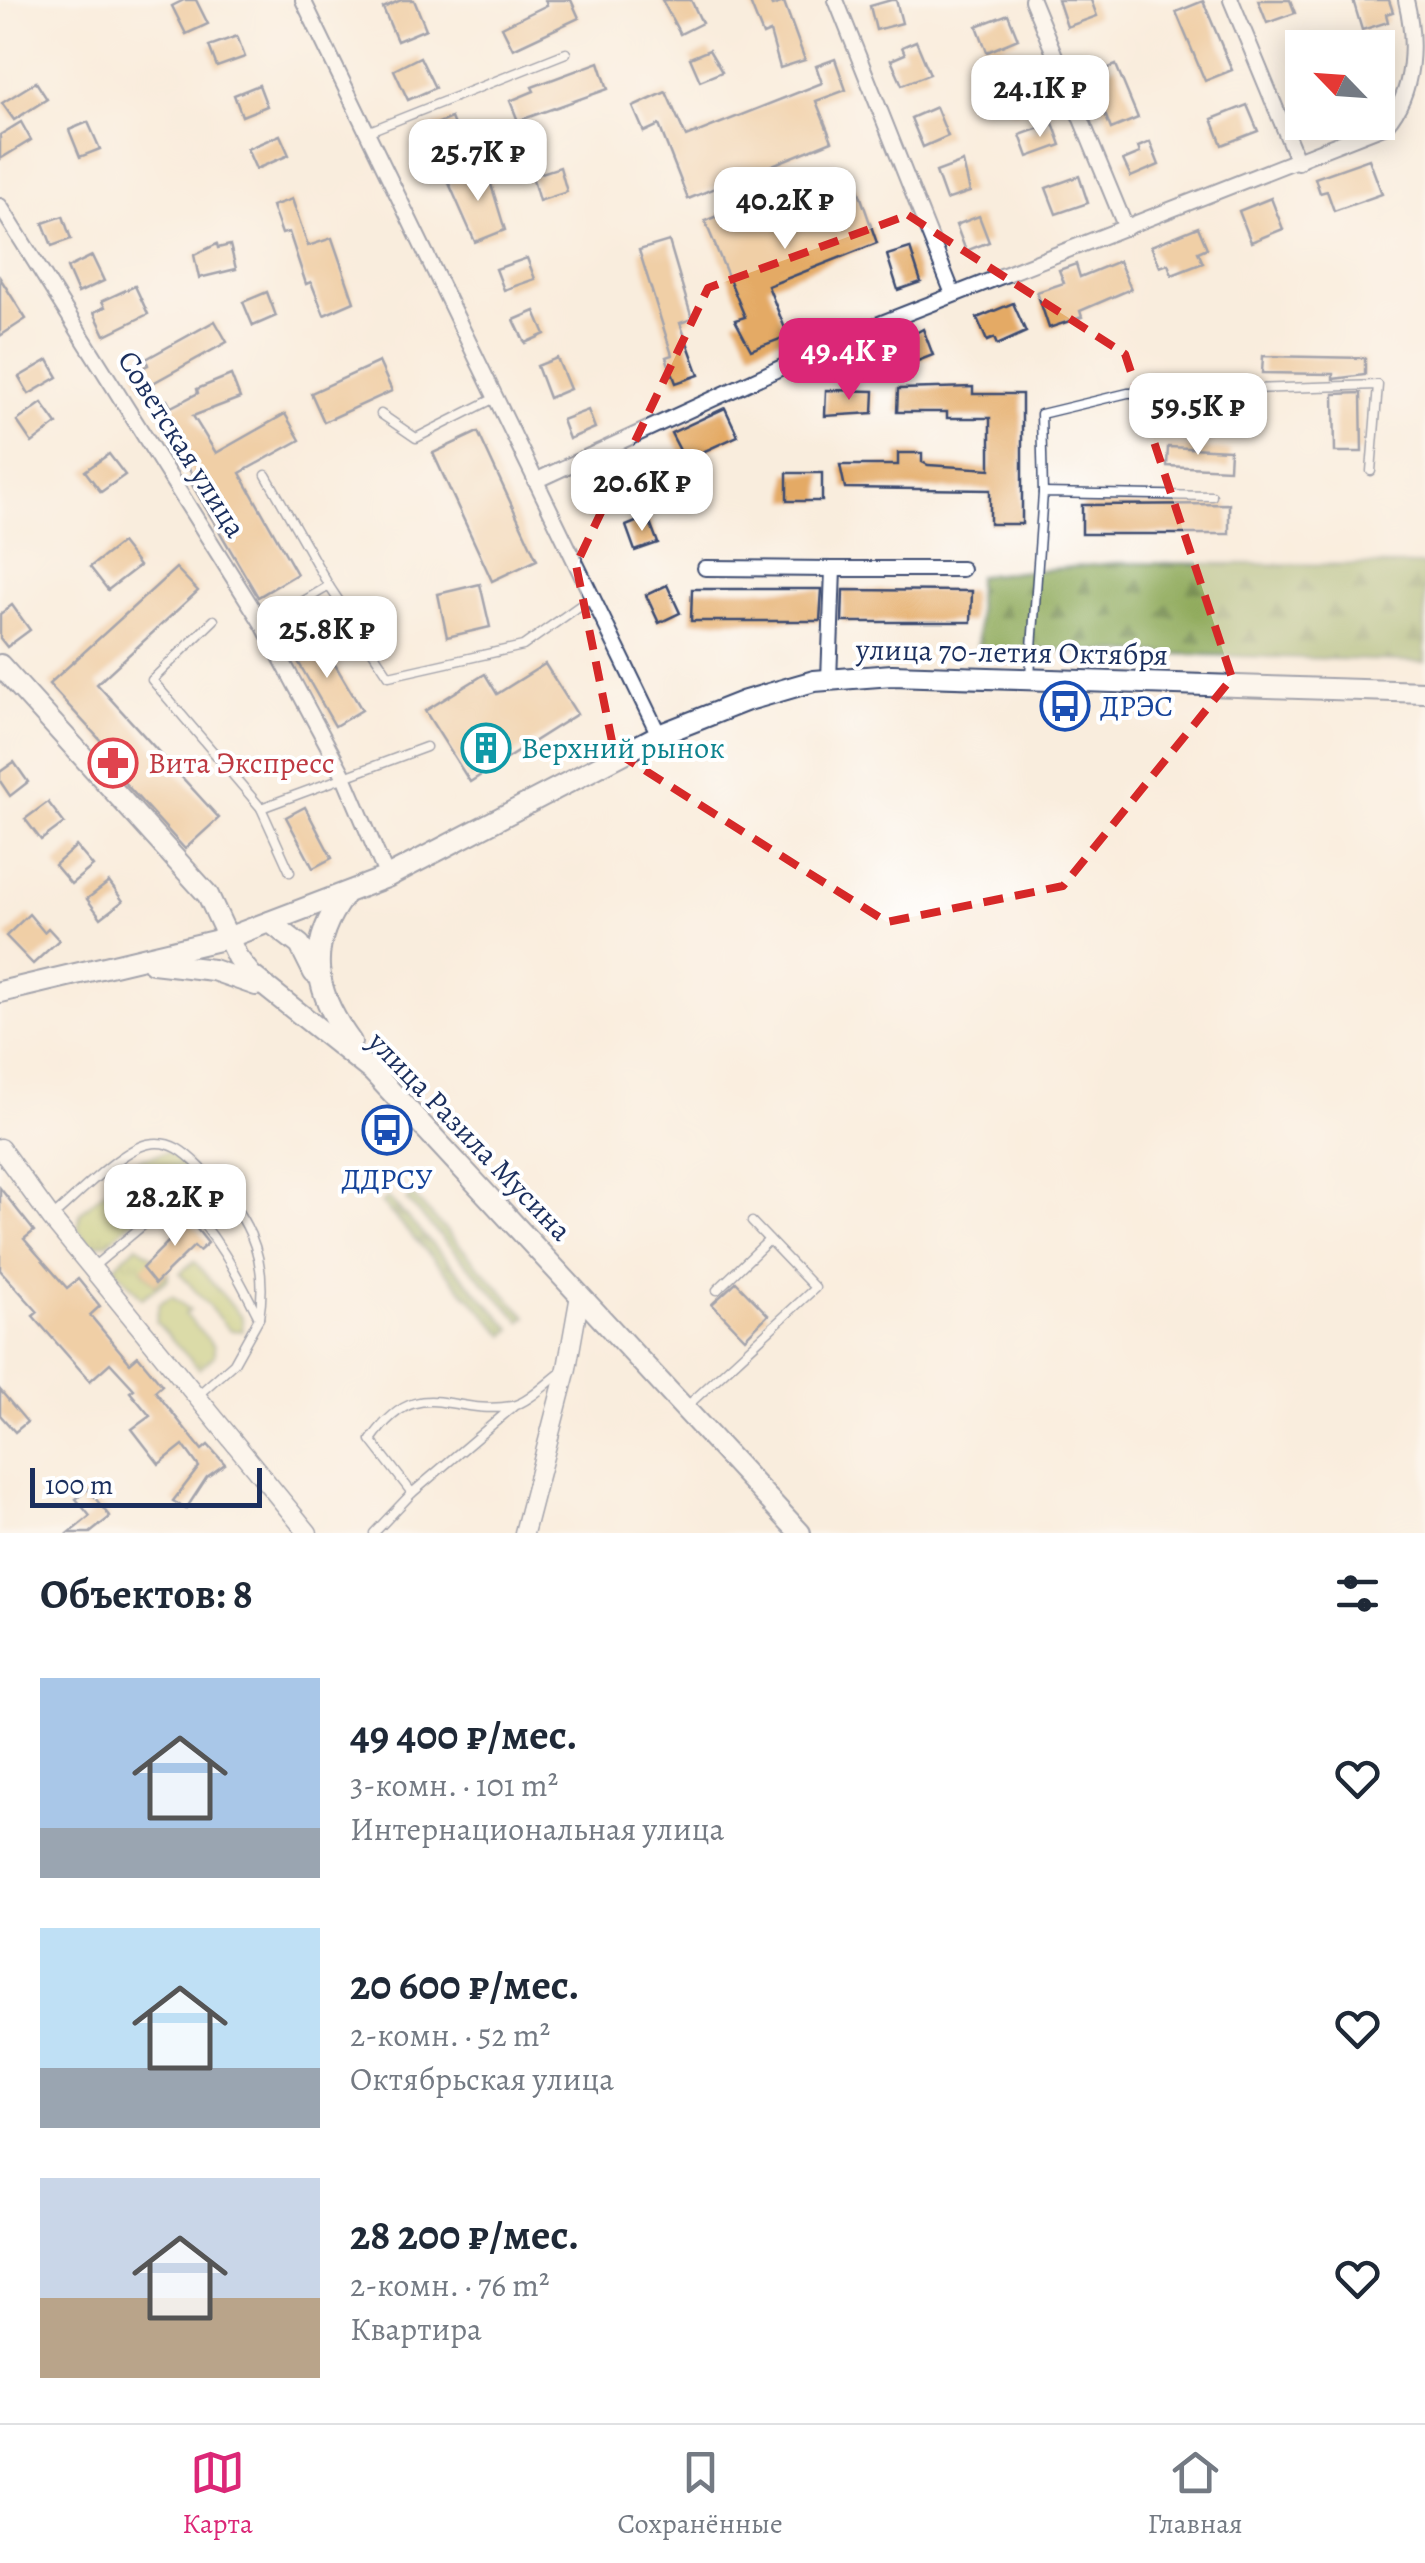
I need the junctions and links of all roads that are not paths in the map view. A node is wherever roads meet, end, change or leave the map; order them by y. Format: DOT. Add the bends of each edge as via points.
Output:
graph roads {
  1 [pos="303,0"];
  2 [pos="836,0"];
  3 [pos="1032,0"];
  4 [pos="1231,0"];
  5 [pos="1406,0"];
  6 [pos="1420,30"];
  7 [pos="566,53"];
  8 [pos="367,132"];
  9 [pos="1298,162"];
  10 [pos="0,206"];
  11 [pos="1126,228"];
  12 [pos="953,294"];
  13 [pos="496,398"];
  14 [pos="381,414"];
  15 [pos="1371,472"];
  16 [pos="266,474"];
  17 [pos="535,481"];
  18 [pos="1043,493"];
  19 [pos="1212,496"];
  20 [pos="705,568"];
  21 [pos="833,569"];
  22 [pos="962,569"];
  23 [pos="329,586"];
  24 [pos="592,597"];
  25 [pos="214,620"];
  26 [pos="263,625"];
  27 [pos="0,665"];
  28 [pos="829,680"];
  29 [pos="1029,680"];
  30 [pos="1425,692"];
  31 [pos="659,736"];
  32 [pos="426,747"];
  33 [pos="343,774"];
  34 [pos="261,808"];
  35 [pos="290,872"];
  36 [pos="387,877"];
  37 [pos="345,895"];
  38 [pos="270,922"];
  39 [pos="227,938"];
  40 [pos="136,961"];
  41 [pos="317,979"];
  42 [pos="267,989"];
  43 [pos="0,992"];
  44 [pos="374,1072"];
  45 [pos="0,1148"];
  46 [pos="51,1218"];
  47 [pos="752,1222"];
  48 [pos="770,1240"];
  49 [pos="93,1267"];
  50 [pos="718,1290"];
  51 [pos="580,1296"];
  52 [pos="259,1318"];
  53 [pos="567,1368"];
  54 [pos="198,1394"];
  55 [pos="514,1406"];
  56 [pos="686,1407"];
  57 [pos="412,1493"];
  58 [pos="308,1533"];
  59 [pos="374,1533"];
  60 [pos="524,1533"];
  61 [pos="800,1533"];
  1 -- 8 [label="street"];
  2 -- 12 [label="street"];
  3 -- 11 [label="street"];
  4 -- 9 [label="street"];
  5 -- 6 [label="street"];
  6 -- 9 [label="street" via="1401,108 1386,125"];
  7 -- 8 [label="lane"];
  8 -- 13 [label="street"];
  9 -- 11 [label="street"];
  10 -- 26 [label="street, Советская улица"];
  11 -- 12 [label="street"];
  12 -- 17 [label="street"];
  13 -- 14 [label="lane" via="416,438"];
  13 -- 17 [label="street"];
  15 -- 18 [label="lane" via="1378,385 1128,393 1041,414"];
  16 -- 23 [label="lane"];
  17 -- 24 [label="street"];
  18 -- 19 [label="lane"];
  18 -- 29 [label="lane"];
  20 -- 21 [label="street"];
  21 -- 22 [label="street"];
  21 -- 28 [label="street"];
  23 -- 24 [label="lane" via="389,676 522,646"];
  23 -- 26 [label="lane"];
  24 -- 31 [label="street"];
  25 -- 34 [label="lane" via="152,680"];
  26 -- 33 [label="street, Советская улица"];
  27 -- 39 [label="main road, улица Разила Мусина" via="208,896"];
  28 -- 29 [label="main road, улица 70-летия Октября"];
  28 -- 31 [label="main road, улица 70-летия Октября" via="745,701"];
  29 -- 30 [label="main road, улица 70-летия Октября"];
  31 -- 36 [label="main road, улица 70-летия Октября"];
  32 -- 33 [label="lane"];
  33 -- 34 [label="lane"];
  33 -- 36 [label="street, Советская улица"];
  34 -- 35 [label="lane"];
  36 -- 37 [label="main road, улица 70-летия Октября"];
  37 -- 38 [label="main road, улица 70-летия Октября"];
  37 -- 41 [label="main road" via="321,936"];
  38 -- 39 [label="main road, улица 70-летия Октября"];
  38 -- 41 [label="main road" via="300,945"];
  39 -- 40 [label="main road, улица 70-летия Октября"];
  39 -- 42 [label="main road, улица Разила Мусина"];
  40 -- 42 [label="main road" via="213,970"];
  40 -- 43 [label="main road, улица 70-летия Октября"];
  41 -- 44 [label="main road" via="336,1021"];
  42 -- 44 [label="main road, улица Разила Мусина"];
  44 -- 51 [label="main road, улица Разила Мусина"];
  45 -- 46 [label="street"];
  46 -- 49 [label="street"];
  46 -- 52 [label="lane" via="132,1150 163,1142 185,1152 244,1214 259,1262"];
  47 -- 48 [label="lane"];
  48 -- 50 [label="lane"];
  48 -- 56 [label="lane" via="815,1288"];
  49 -- 52 [label="lane" via="178,1196 228,1256"];
  49 -- 54 [label="street"];
  51 -- 53 [label="street"];
  51 -- 56 [label="main road, улица Разила Мусина"];
  52 -- 54 [label="lane" via="234,1363"];
  53 -- 55 [label="lane"];
  53 -- 60 [label="street"];
  54 -- 58 [label="street"];
  55 -- 57 [label="lane"];
  55 -- 57 [label="lane" via="422,1400 388,1416 371,1440"];
  56 -- 61 [label="main road, улица Разила Мусина"];
  57 -- 59 [label="lane"];
}
